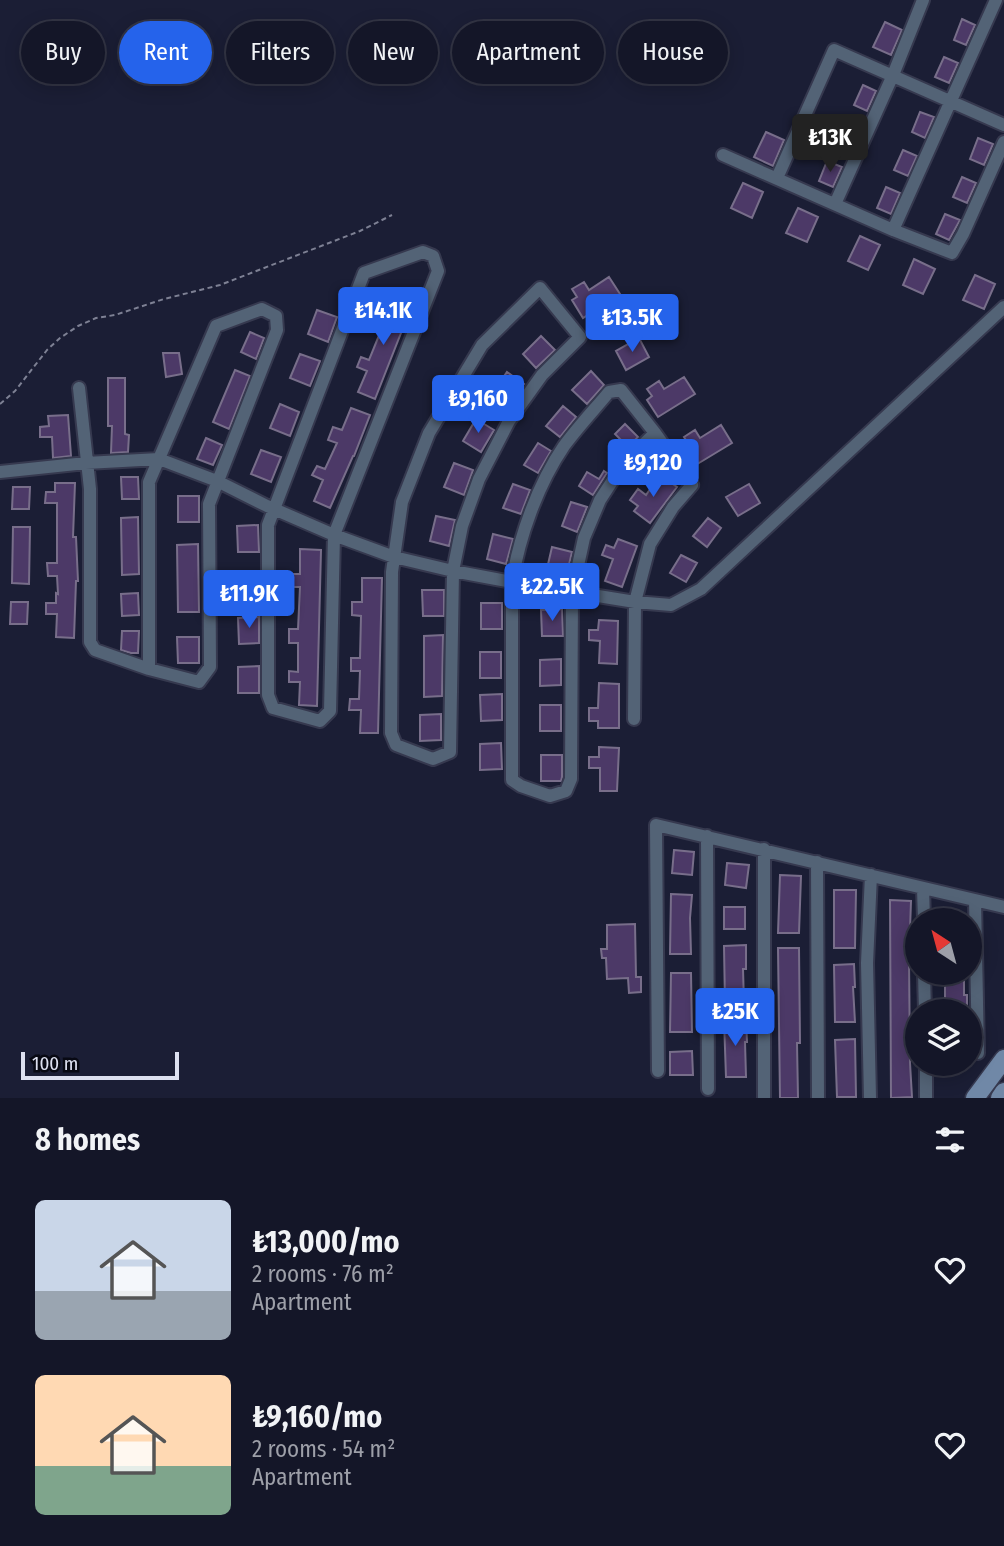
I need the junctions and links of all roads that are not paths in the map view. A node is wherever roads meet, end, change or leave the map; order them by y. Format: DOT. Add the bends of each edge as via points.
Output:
graph roads {
  1 [pos="923,0"];
  2 [pos="996,0"];
  3 [pos="893,75"];
  4 [pos="951,101"];
  5 [pos="1004,125"];
  6 [pos="1004,142"];
  7 [pos="723,155"];
  8 [pos="777,178"];
  9 [pos="835,204"];
  10 [pos="893,230"];
  11 [pos="1004,307"];
  12 [pos="79,388"];
  13 [pos="655,433"];
  14 [pos="159,459"];
  15 [pos="86,463"];
  16 [pos="0,472"];
  17 [pos="217,481"];
  18 [pos="274,509"];
  19 [pos="334,535"];
  20 [pos="394,557"];
  21 [pos="453,571"];
  22 [pos="512,582"];
  23 [pos="572,593"];
  24 [pos="635,602"];
  25 [pos="149,669"];
  26 [pos="634,719"];
  27 [pos="707,836"];
  28 [pos="764,849"];
  29 [pos="817,862"];
  30 [pos="871,876"];
  31 [pos="923,888"];
  32 [pos="975,900"];
  33 [pos="1004,907"];
  34 [pos="924,908"];
  35 [pos="977,999"];
  36 [pos="1004,1059"];
  37 [pos="658,1071"];
  38 [pos="926,1076"];
  39 [pos="708,1089"];
  40 [pos="1004,1092"];
  41 [pos="764,1098"];
  42 [pos="818,1098"];
  43 [pos="870,1098"];
  44 [pos="926,1098"];
  45 [pos="975,1098"];
  46 [pos="1000,1098"];
  1 -- 3 [label="street"];
  2 -- 4 [label="street"];
  3 -- 4 [label="street"];
  3 -- 8 [label="street" via="835,50"];
  3 -- 9 [label="street"];
  4 -- 5 [label="street"];
  4 -- 10 [label="street"];
  6 -- 10 [label="street" via="952,253"];
  7 -- 8 [label="street"];
  8 -- 9 [label="street"];
  9 -- 10 [label="street"];
  11 -- 24 [label="street" via="701,589 671,604"];
  12 -- 15 [label="street"];
  13 -- 22 [label="street" via="621,390 609,392 564,447 541,486"];
  13 -- 23 [label="street" via="624,463 600,500 584,538"];
  13 -- 24 [label="street" via="692,485 650,544"];
  14 -- 15 [label="street"];
  14 -- 17 [label="street"];
  14 -- 17 [label="street" via="216,326 262,309 276,316 277,330"];
  14 -- 25 [label="street" via="149,482"];
  15 -- 16 [label="street"];
  15 -- 25 [label="street" via="90,642 95,650"];
  17 -- 18 [label="street"];
  17 -- 25 [label="street" via="209,504 210,667 199,681"];
  18 -- 19 [label="street"];
  18 -- 19 [label="street" via="268,525 268,695 274,708 320,721 330,711"];
  18 -- 19 [label="street" via="364,273 423,252 433,256 438,271"];
  19 -- 20 [label="street"];
  20 -- 21 [label="street"];
  20 -- 21 [label="street" via="391,733 396,745 433,759 450,752"];
  20 -- 21 [label="street" via="402,502 429,433 482,345 540,288 580,337 542,374 509,421 479,479 462,526"];
  21 -- 22 [label="street"];
  22 -- 23 [label="street"];
  22 -- 23 [label="street" via="512,780 550,796 566,792 571,779"];
  23 -- 24 [label="street"];
  24 -- 26 [label="street"];
  27 -- 28 [label="street"];
  27 -- 37 [label="street" via="656,825"];
  27 -- 39 [label="street"];
  28 -- 29 [label="street"];
  28 -- 41 [label="street"];
  29 -- 30 [label="street"];
  29 -- 42 [label="street"];
  30 -- 31 [label="street"];
  30 -- 43 [label="street" via="867,964"];
  31 -- 32 [label="street"];
  31 -- 34 [label="street"];
  32 -- 33 [label="street"];
  32 -- 35 [label="street"];
  36 -- 45 [label="main road"];
  38 -- 44 [label="street"];
  40 -- 46 [label="main road"];
}
